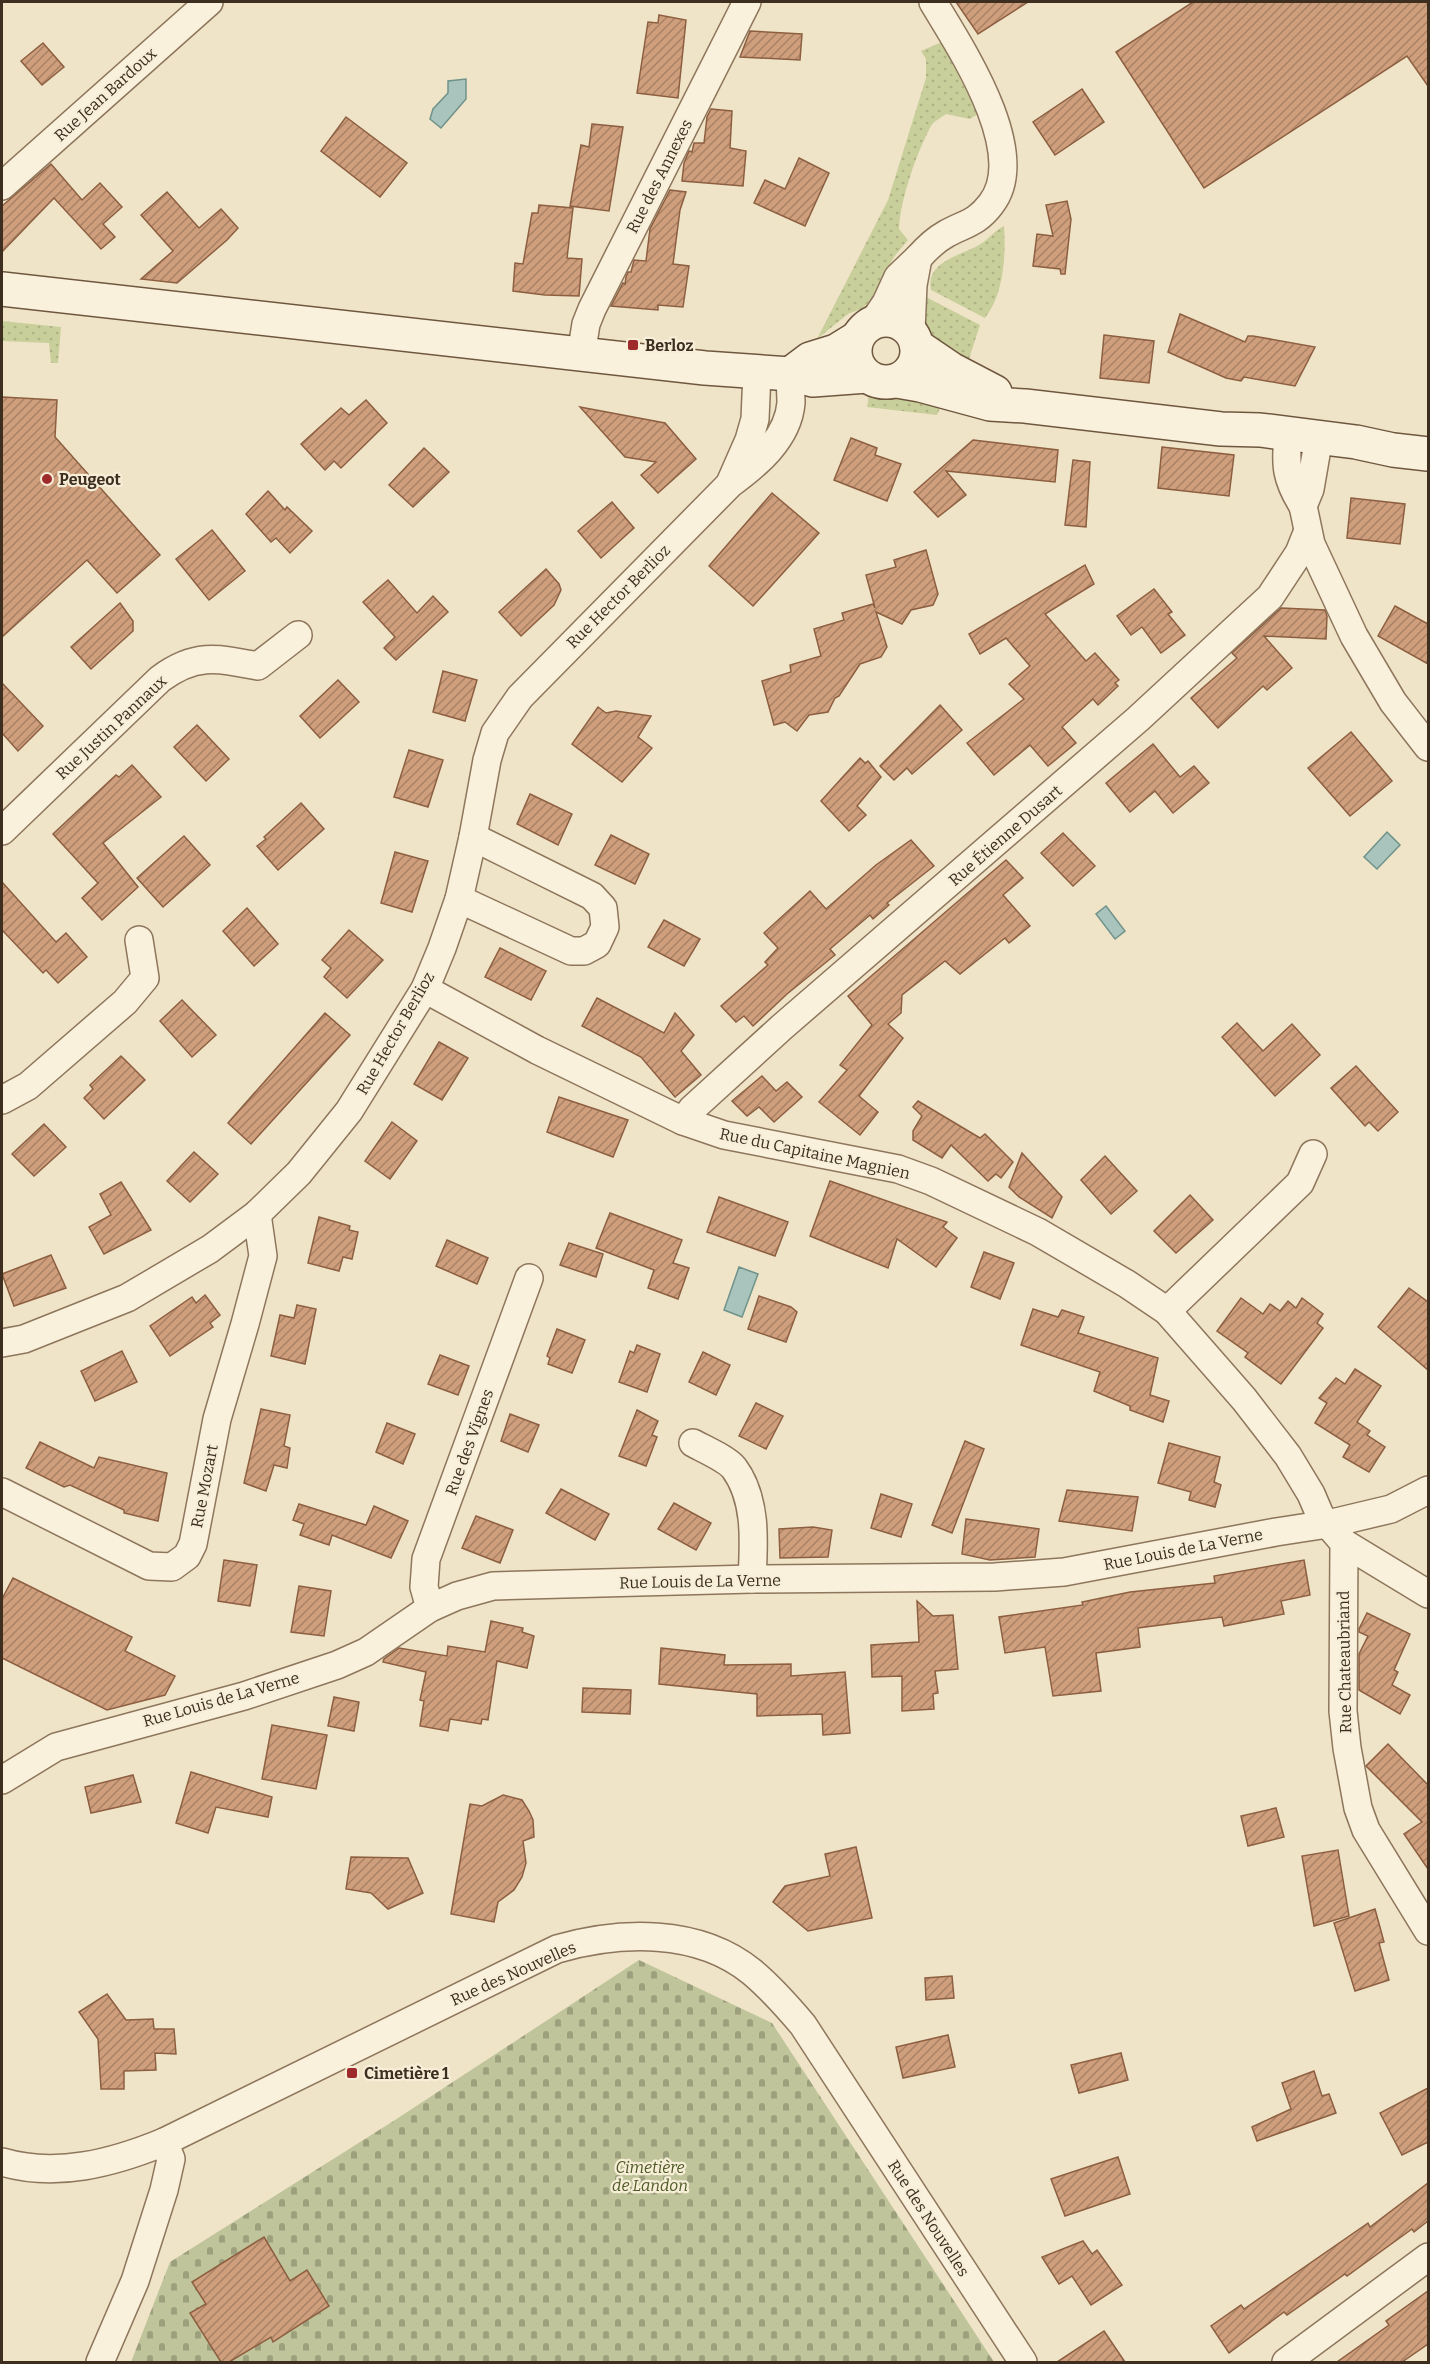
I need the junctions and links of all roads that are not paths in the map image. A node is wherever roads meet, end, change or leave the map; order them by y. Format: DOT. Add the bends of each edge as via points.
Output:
graph roads {
  1 [pos="209,2"];
  2 [pos="747,2"];
  3 [pos="933,2"];
  4 [pos="2,186"];
  5 [pos="918,258"];
  6 [pos="2,289"];
  7 [pos="865,330"];
  8 [pos="914,339"];
  9 [pos="580,355"];
  10 [pos="757,373"];
  11 [pos="790,375"];
  12 [pos="882,379"];
  13 [pos="1025,406"];
  14 [pos="1303,436"];
  15 [pos="1428,454"];
  16 [pos="730,484"];
  17 [pos="1307,533"];
  18 [pos="298,635"];
  19 [pos="1428,747"];
  20 [pos="2,831"];
  21 [pos="473,837"];
  22 [pos="459,899"];
  23 [pos="139,940"];
  24 [pos="424,989"];
  25 [pos="2,1100"];
  26 [pos="683,1121"];
  27 [pos="1313,1154"];
  28 [pos="257,1214"];
  29 [pos="529,1278"];
  30 [pos="1167,1311"];
  31 [pos="2,1343"];
  32 [pos="693,1443"];
  33 [pos="1428,1490"];
  34 [pos="2,1492"];
  35 [pos="1336,1533"];
  36 [pos="752,1578"];
  37 [pos="1428,1594"];
  38 [pos="430,1608"];
  39 [pos="2,1780"];
  40 [pos="1428,1931"];
  41 [pos="164,2142"];
  42 [pos="2,2162"];
  43 [pos="1428,2257"];
  44 [pos="100,2362"];
  45 [pos="1023,2362"];
  46 [pos="1286,2362"];
  1 -- 4 [label="street, Rue Jean Bardoux"];
  2 -- 9 [label="street, Rue des Annexes" via="592,309"];
  3 -- 5 [label="street" via="988,102 998,128 1003,175 992,204 981,215 934,242"];
  5 -- 7 [label="street" via="898,277 886,303"];
  5 -- 8 [label="street" via="913,285"];
  6 -- 9 [label="main road"];
  7 -- 8 [label="main road" via="890,320 902,324"];
  7 -- 11 [label="main road" via="836,351 810,359"];
  7 -- 12 [label="main road" via="855,356 859,368"];
  8 -- 12 [label="main road" via="913,367"];
  8 -- 13 [label="main road" via="951,369"];
  9 -- 10 [label="main road"];
  10 -- 11 [label="main road"];
  10 -- 16 [label="street, Rue Hector Berlioz" via="750,440"];
  11 -- 12 [label="main road" via="813,380"];
  11 -- 16 [label="street, Rue Hector Berlioz" via="791,405 782,432 754,466"];
  12 -- 13 [label="main road" via="990,404"];
  13 -- 14 [label="main road"];
  14 -- 15 [label="main road"];
  14 -- 17 [label="street" via="1310,489 1303,506"];
  16 -- 21 [label="street, Rue Hector Berlioz" via="507,714 495,733 487,760"];
  17 -- 19 [label="street" via="1376,675"];
  17 -- 26 [label="street, Rue Étienne Dusart" via="1299,553 1270,597 1130,726 782,1027"];
  18 -- 20 [label="street, Rue Justin Pannaux" via="258,666 200,658 171,670"];
  21 -- 22 [label="street, Rue Hector Berlioz"];
  21 -- 22 [label="street" via="592,896 603,908 605,927 597,944 584,951 571,951"];
  22 -- 24 [label="street, Rue Hector Berlioz"];
  23 -- 25 [label="street" via="145,978 125,1002 28,1086"];
  24 -- 26 [label="street, Rue du Capitaine Magnien" via="537,1050"];
  24 -- 28 [label="street, Rue Hector Berlioz" via="349,1111 299,1173"];
  26 -- 30 [label="street, Rue du Capitaine Magnien" via="724,1135 898,1169 931,1180 1038,1232"];
  27 -- 30 [label="street" via="1300,1183"];
  28 -- 31 [label="street, Rue Hector Berlioz" via="210,1249 127,1298 24,1339"];
  28 -- 34 [label="street, Rue Mozart" via="262,1256 217,1419 193,1544 187,1556 172,1567 149,1566"];
  29 -- 38 [label="street, Rue des Vignes" via="426,1559 424,1587"];
  30 -- 35 [label="street, Rue du Capitaine Magnien" via="1288,1456 1320,1515"];
  32 -- 36 [label="street" via="733,1466 743,1486 754,1540"];
  33 -- 35 [label="street, Rue Louis de La Verne"];
  35 -- 36 [label="street, Rue Louis de La Verne" via="1275,1532 1064,1572 995,1577"];
  35 -- 37 [label="street"];
  35 -- 40 [label="street, Rue Chateaubriand" via="1343,1712 1358,1808 1366,1830"];
  36 -- 38 [label="street, Rue Louis de La Verne" via="493,1586"];
  38 -- 39 [label="street, Rue Louis de La Verne" via="366,1652 337,1665 244,1696 56,1747"];
  41 -- 42 [label="street, Rue des Nouvelles" via="86,2166 32,2168"];
  41 -- 44 [label="street" via="171,2159 164,2190 135,2281"];
  41 -- 45 [label="street, Rue des Nouvelles" via="557,1949 611,1937 692,1942 750,1970 803,2025"];
  43 -- 46 [label="street"];
}
